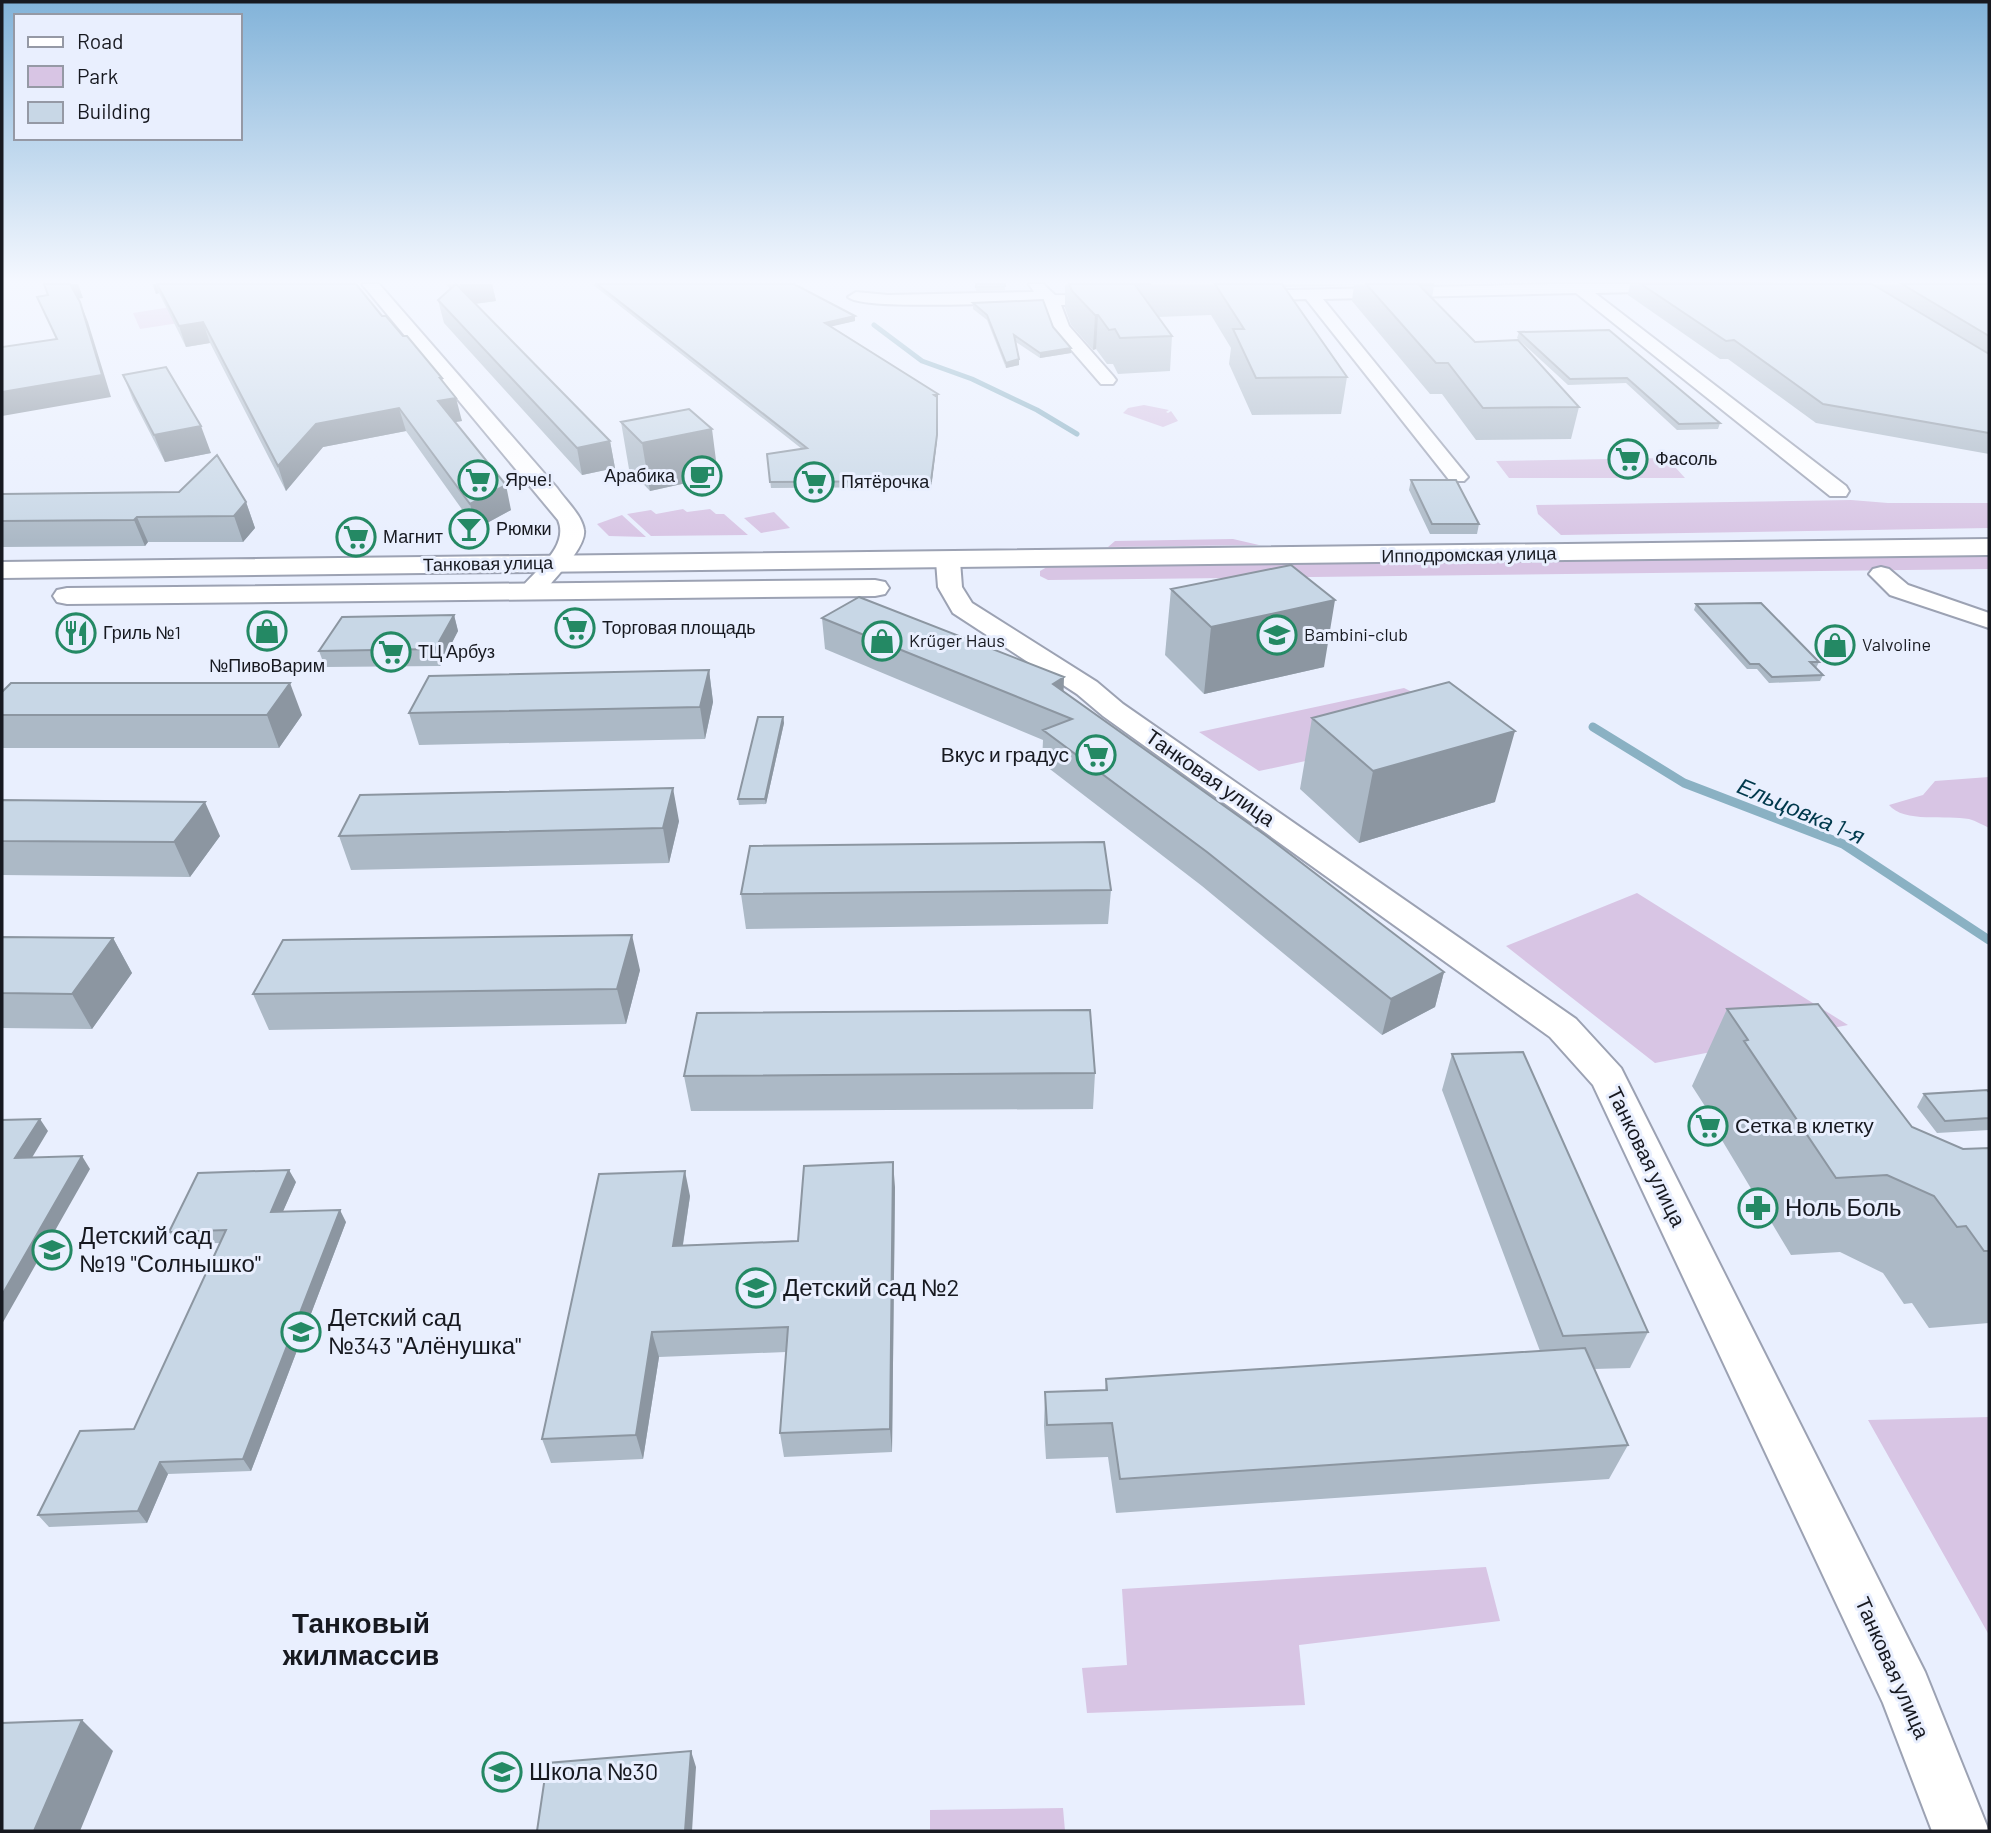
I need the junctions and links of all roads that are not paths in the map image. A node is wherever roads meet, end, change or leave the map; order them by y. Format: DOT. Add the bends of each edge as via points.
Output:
graph roads {
  1 [pos="445,370"];
  2 [pos="1098,370"];
  3 [pos="1374,370"];
  4 [pos="1683,370"];
  5 [pos="1107,380"];
  6 [pos="1457,477"];
  7 [pos="1838,492"];
  8 [pos="1989,547"];
  9 [pos="624,562"];
  10 [pos="553,563"];
  11 [pos="502,564"];
  12 [pos="2,570"];
  13 [pos="1989,573"];
  14 [pos="1881,574"];
  15 [pos="1814,575"];
  16 [pos="939,582"];
  17 [pos="530,592"];
  18 [pos="610,592"];
  19 [pos="485,593"];
  20 [pos="39,596"];
  21 [pos="1989,621"];
  22 [pos="1961,1831"];
  1 -- 10 [label="street" via="566,516 573,531 572,543"];
  2 -- 5 [label="street"];
  3 -- 6 [label="street"];
  4 -- 7 [label="street"];
  8 -- 16 [label="highway, Ипподромская улица" via="1025,571"];
  9 -- 10 [label="highway, Танковая улица"];
  9 -- 16 [label="highway, Танковая улица"];
  9 -- 18 [label="highway" via="602,577"];
  10 -- 11 [label="highway, Танковая улица"];
  10 -- 17 [label="street"];
  11 -- 12 [label="highway, Танковая улица"];
  11 -- 19 [label="highway" via="511,570 512,578"];
  13 -- 14 [label="highway"];
  14 -- 15 [label="highway"];
  14 -- 21 [label="street" via="1899,590"];
  16 -- 18 [label="highway, Танковая улица"];
  16 -- 22 [label="street, Танковая улица" via="962,608 1087,688 1563,1028 1608,1078 1906,1691"];
  17 -- 18 [label="highway, Танковая улица"];
  17 -- 19 [label="highway, Танковая улица"];
  19 -- 20 [label="highway, Танковая улица"];
}
